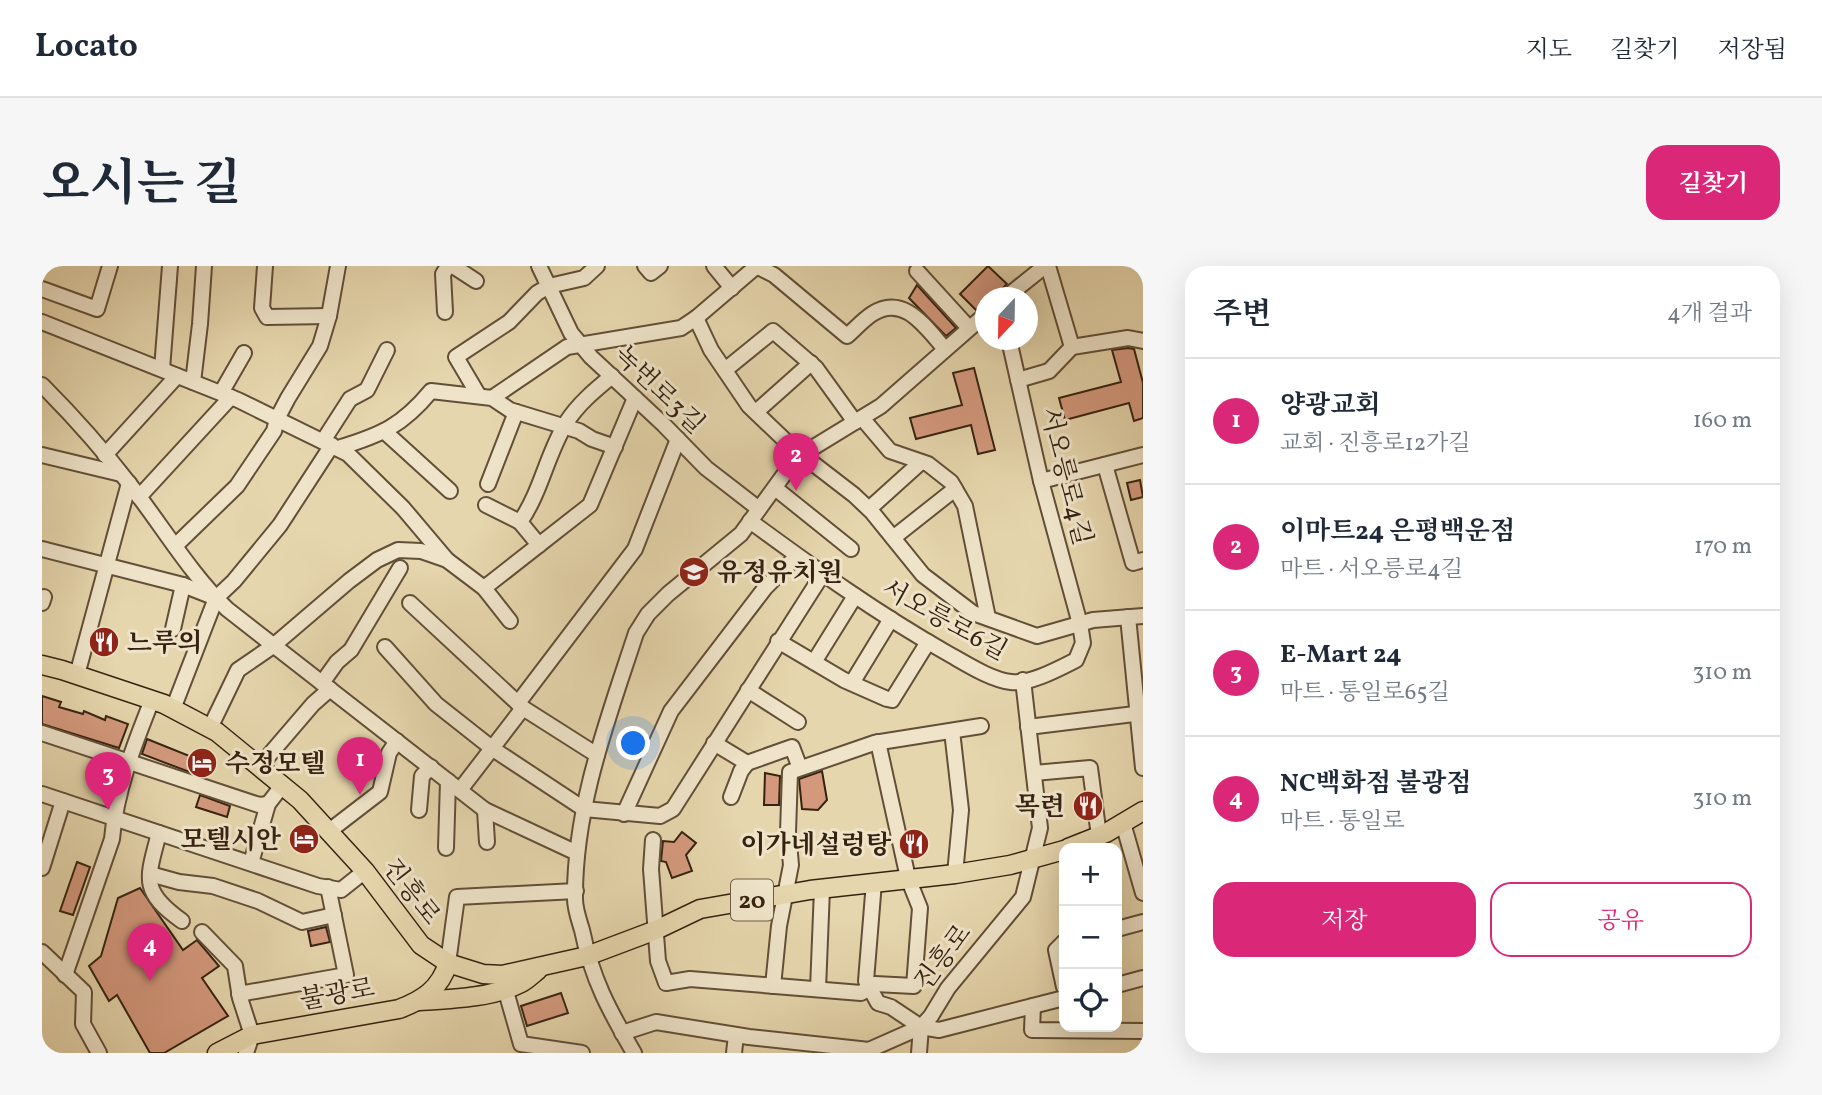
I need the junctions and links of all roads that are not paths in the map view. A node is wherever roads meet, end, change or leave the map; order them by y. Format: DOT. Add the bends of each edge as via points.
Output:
graph roads {
  1 [pos="110,266"];
  2 [pos="170,266"];
  3 [pos="204,266"];
  4 [pos="265,266"];
  5 [pos="338,266"];
  6 [pos="447,266"];
  7 [pos="453,266"];
  8 [pos="539,266"];
  9 [pos="597,266"];
  10 [pos="645,266"];
  11 [pos="660,266"];
  12 [pos="714,266"];
  13 [pos="1046,266"];
  14 [pos="753,267"];
  15 [pos="916,271"];
  16 [pos="581,272"];
  17 [pos="476,281"];
  18 [pos="549,286"];
  19 [pos="1019,287"];
  20 [pos="732,288"];
  21 [pos="42,289"];
  22 [pos="444,312"];
  23 [pos="329,316"];
  24 [pos="696,318"];
  25 [pos="42,322"];
  26 [pos="975,323"];
  27 [pos="969,328"];
  28 [pos="1143,341"];
  29 [pos="580,344"];
  30 [pos="1072,347"];
  31 [pos="945,349"];
  32 [pos="387,350"];
  33 [pos="1011,350"];
  34 [pos="244,353"];
  35 [pos="811,363"];
  36 [pos="162,369"];
  37 [pos="725,370"];
  38 [pos="177,376"];
  39 [pos="612,376"];
  40 [pos="1018,380"];
  41 [pos="193,382"];
  42 [pos="45,392"];
  43 [pos="226,395"];
  44 [pos="486,397"];
  45 [pos="635,398"];
  46 [pos="516,412"];
  47 [pos="756,412"];
  48 [pos="277,419"];
  49 [pos="859,420"];
  50 [pos="564,426"];
  51 [pos="384,431"];
  52 [pos="678,439"];
  53 [pos="331,445"];
  54 [pos="615,447"];
  55 [pos="803,454"];
  56 [pos="1143,454"];
  57 [pos="42,455"];
  58 [pos="105,455"];
  59 [pos="921,462"];
  60 [pos="1105,465"];
  61 [pos="125,479"];
  62 [pos="1041,481"];
  63 [pos="488,484"];
  64 [pos="775,488"];
  65 [pos="955,489"];
  66 [pos="450,491"];
  67 [pos="139,497"];
  68 [pos="486,505"];
  69 [pos="869,509"];
  70 [pos="755,515"];
  71 [pos="520,522"];
  72 [pos="893,538"];
  73 [pos="539,545"];
  74 [pos="175,546"];
  75 [pos="42,549"];
  76 [pos="851,549"];
  77 [pos="797,556"];
  78 [pos="447,560"];
  79 [pos="1143,560"];
  80 [pos="107,566"];
  81 [pos="400,568"];
  82 [pos="822,575"];
  83 [pos="183,585"];
  84 [pos="484,588"];
  85 [pos="855,596"];
  86 [pos="216,598"];
  87 [pos="410,603"];
  88 [pos="1143,616"];
  89 [pos="1128,617"];
  90 [pos="988,618"];
  91 [pos="891,619"];
  92 [pos="510,621"];
  93 [pos="1080,624"];
  94 [pos="173,629"];
  95 [pos="778,641"];
  96 [pos="928,642"];
  97 [pos="273,646"];
  98 [pos="385,647"];
  99 [pos="814,662"];
  100 [pos="42,666"];
  101 [pos="77,675"];
  102 [pos="1023,680"];
  103 [pos="852,683"];
  104 [pos="326,686"];
  105 [pos="748,690"];
  106 [pos="152,700"];
  107 [pos="520,705"];
  108 [pos="173,709"];
  109 [pos="1139,713"];
  110 [pos="799,722"];
  111 [pos="981,726"];
  112 [pos="1028,727"];
  113 [pos="210,728"];
  114 [pos="952,731"];
  115 [pos="42,733"];
  116 [pos="397,741"];
  117 [pos="878,742"];
  118 [pos="713,743"];
  119 [pos="493,749"];
  120 [pos="597,755"];
  121 [pos="129,762"];
  122 [pos="747,763"];
  123 [pos="259,766"];
  124 [pos="430,767"];
  125 [pos="800,768"];
  126 [pos="1143,768"];
  127 [pos="1034,773"];
  128 [pos="454,785"];
  129 [pos="282,786"];
  130 [pos="42,794"];
  131 [pos="731,797"];
  132 [pos="64,801"];
  133 [pos="268,804"];
  134 [pos="584,808"];
  135 [pos="418,810"];
  136 [pos="485,810"];
  137 [pos="1143,811"];
  138 [pos="624,814"];
  139 [pos="114,818"];
  140 [pos="1123,823"];
  141 [pos="328,832"];
  142 [pos="159,833"];
  143 [pos="1099,836"];
  144 [pos="653,840"];
  145 [pos="487,842"];
  146 [pos="1081,843"];
  147 [pos="446,848"];
  148 [pos="1059,851"];
  149 [pos="577,853"];
  150 [pos="1033,860"];
  151 [pos="251,863"];
  152 [pos="42,868"];
  153 [pos="365,872"];
  154 [pos="150,874"];
  155 [pos="955,874"];
  156 [pos="908,878"];
  157 [pos="874,882"];
  158 [pos="328,887"];
  159 [pos="822,888"];
  160 [pos="576,891"];
  161 [pos="1143,893"];
  162 [pos="786,894"];
  163 [pos="334,915"];
  164 [pos="182,921"];
  165 [pos="1143,922"];
  166 [pos="1122,928"];
  167 [pos="656,930"];
  168 [pos="202,932"];
  169 [pos="1059,947"];
  170 [pos="42,952"];
  171 [pos="587,956"];
  172 [pos="449,963"];
  173 [pos="1059,964"];
  174 [pos="542,966"];
  175 [pos="65,975"];
  176 [pos="1143,978"];
  177 [pos="1122,984"];
  178 [pos="773,986"];
  179 [pos="505,988"];
  180 [pos="869,988"];
  181 [pos="818,989"];
  182 [pos="239,994"];
  183 [pos="1059,999"];
  184 [pos="419,1001"];
  185 [pos="1033,1006"];
  186 [pos="920,1027"];
  187 [pos="1143,1031"];
  188 [pos="622,1033"];
  189 [pos="253,1035"];
  190 [pos="736,1035"];
  191 [pos="99,1053"];
  192 [pos="217,1053"];
  193 [pos="246,1053"];
  194 [pos="582,1053"];
  195 [pos="634,1053"];
  196 [pos="734,1053"];
  197 [pos="919,1053"];
  1 -- 21 [label="street" via="97,309"];
  2 -- 36 [label="street"];
  3 -- 41 [label="street"];
  4 -- 23 [label="street" via="261,308 267,317"];
  5 -- 23 [label="street"];
  6 -- 22 [label="street"];
  7 -- 17 [label="street"];
  8 -- 18 [label="street, 녹번로3길"];
  9 -- 16 [label="street"];
  10 -- 11 [label="street" via="651,273"];
  12 -- 20 [label="street"];
  13 -- 19 [label="street"];
  13 -- 30 [label="street"];
  14 -- 20 [label="street"];
  14 -- 31 [label="street" via="774,275 846,336 875,313 895,308 914,315"];
  15 -- 27 [label="street"];
  16 -- 18 [label="street"];
  18 -- 29 [label="street, 녹번로3길" via="570,333"];
  18 -- 44 [label="street" via="509,322 456,358"];
  20 -- 24 [label="street"];
  23 -- 48 [label="street" via="320,346"];
  24 -- 29 [label="street" via="681,327"];
  24 -- 37 [label="street"];
  25 -- 36 [label="street"];
  26 -- 27 [label="street"];
  27 -- 31 [label="street"];
  28 -- 30 [label="street" via="1128,338"];
  29 -- 39 [label="street, 녹번로3길"];
  29 -- 44 [label="street" via="567,347"];
  30 -- 40 [label="street" via="1049,371"];
  31 -- 49 [label="street"];
  32 -- 53 [label="street" via="367,390 349,399"];
  33 -- 40 [label="street, 서오릉로4길"];
  34 -- 43 [label="street"];
  35 -- 37 [label="street" via="773,331"];
  35 -- 47 [label="street"];
  35 -- 49 [label="street"];
  36 -- 38 [label="street"];
  37 -- 47 [label="street"];
  38 -- 41 [label="street"];
  38 -- 58 [label="street"];
  39 -- 45 [label="street, 녹번로3길"];
  39 -- 50 [label="street"];
  40 -- 62 [label="street, 서오릉로4길"];
  41 -- 43 [label="street"];
  42 -- 58 [label="street"];
  43 -- 48 [label="street"];
  43 -- 67 [label="street"];
  44 -- 46 [label="street"];
  44 -- 51 [label="street" via="430,391 412,414"];
  45 -- 52 [label="street, 녹번로3길"];
  45 -- 54 [label="street"];
  46 -- 50 [label="street"];
  46 -- 63 [label="street"];
  47 -- 55 [label="street"];
  48 -- 53 [label="street"];
  48 -- 74 [label="street" via="274,431 237,486"];
  49 -- 55 [label="street"];
  49 -- 59 [label="street" via="890,451"];
  50 -- 54 [label="street"];
  50 -- 71 [label="street" via="533,503"];
  51 -- 53 [label="street"];
  51 -- 66 [label="street"];
  52 -- 70 [label="street, 녹번로3길"];
  52 -- 107 [label="street" via="635,549"];
  53 -- 78 [label="street" via="348,453"];
  53 -- 86 [label="street" via="280,525"];
  54 -- 73 [label="street" via="590,505"];
  55 -- 64 [label="street"];
  55 -- 69 [label="street"];
  56 -- 60 [label="street"];
  57 -- 61 [label="street"];
  58 -- 61 [label="street"];
  59 -- 65 [label="street"];
  59 -- 69 [label="street"];
  60 -- 62 [label="street"];
  60 -- 79 [label="street" via="1133,564"];
  61 -- 67 [label="street"];
  61 -- 80 [label="street"];
  62 -- 93 [label="street, 서오릉로4길"];
  64 -- 70 [label="street"];
  64 -- 76 [label="street"];
  65 -- 72 [label="street"];
  65 -- 90 [label="street" via="965,506"];
  67 -- 74 [label="street"];
  68 -- 71 [label="street"];
  69 -- 72 [label="street"];
  70 -- 77 [label="street, 서오릉로6길"];
  70 -- 120 [label="street" via="741,534 648,614 636,633"];
  71 -- 73 [label="street"];
  72 -- 90 [label="street" via="923,575 973,613"];
  73 -- 84 [label="street"];
  74 -- 86 [label="street"];
  75 -- 80 [label="street"];
  77 -- 82 [label="street, 서오릉로6길"];
  77 -- 138 [label="street" via="765,588 671,711"];
  78 -- 84 [label="street"];
  78 -- 97 [label="street" via="421,551 398,550 377,560"];
  80 -- 83 [label="street"];
  80 -- 101 [label="street"];
  81 -- 104 [label="street"];
  82 -- 85 [label="street, 서오릉로6길"];
  82 -- 95 [label="street"];
  83 -- 86 [label="street"];
  83 -- 94 [label="street"];
  84 -- 92 [label="street"];
  85 -- 91 [label="street, 서오릉로6길"];
  85 -- 99 [label="street"];
  86 -- 97 [label="street"];
  86 -- 108 [label="street"];
  87 -- 107 [label="street"];
  88 -- 89 [label="street"];
  89 -- 93 [label="street"];
  89 -- 109 [label="street"];
  90 -- 93 [label="street" via="1037,636"];
  91 -- 96 [label="street, 서오릉로6길"];
  91 -- 103 [label="street"];
  93 -- 102 [label="street, 서오릉로6길" via="1083,643 1076,660"];
  95 -- 99 [label="street"];
  95 -- 105 [label="street"];
  96 -- 102 [label="street, 서오릉로6길" via="975,669 1012,683"];
  96 -- 103 [label="street" via="892,700"];
  97 -- 104 [label="street"];
  97 -- 113 [label="street" via="238,670"];
  98 -- 119 [label="street" via="436,704"];
  99 -- 103 [label="street"];
  100 -- 101 [label="main road, 진흥로 / 20"];
  101 -- 106 [label="main road, 진흥로 / 20"];
  102 -- 112 [label="street, 진흥로"];
  104 -- 116 [label="street"];
  104 -- 123 [label="street"];
  105 -- 110 [label="street"];
  105 -- 118 [label="street"];
  106 -- 108 [label="main road, 진흥로 / 20"];
  106 -- 121 [label="street"];
  107 -- 119 [label="street"];
  107 -- 120 [label="street"];
  108 -- 113 [label="main road, 진흥로 / 20"];
  109 -- 112 [label="street"];
  109 -- 126 [label="street"];
  111 -- 114 [label="street"];
  112 -- 127 [label="street, 진흥로"];
  113 -- 123 [label="main road, 진흥로 / 20"];
  114 -- 117 [label="street"];
  114 -- 155 [label="street" via="961,810"];
  115 -- 121 [label="street"];
  116 -- 124 [label="street"];
  116 -- 141 [label="street" via="389,753 380,792"];
  117 -- 125 [label="street"];
  117 -- 156 [label="street, 진흥로"];
  118 -- 122 [label="street"];
  118 -- 138 [label="street" via="667,814"];
  119 -- 128 [label="street"];
  119 -- 134 [label="street"];
  120 -- 134 [label="street"];
  121 -- 133 [label="street" via="259,805"];
  121 -- 139 [label="street"];
  122 -- 125 [label="street" via="792,747"];
  122 -- 131 [label="street"];
  123 -- 129 [label="main road, 진흥로 / 20"];
  124 -- 128 [label="street"];
  124 -- 135 [label="street" via="422,776"];
  125 -- 162 [label="street" via="790,772 791,865"];
  127 -- 143 [label="street" via="1090,768"];
  127 -- 150 [label="street, 진흥로" via="1040,828"];
  128 -- 136 [label="street"];
  128 -- 147 [label="street"];
  129 -- 133 [label="street"];
  129 -- 141 [label="main road, 진흥로 / 20"];
  130 -- 132 [label="street"];
  132 -- 139 [label="street"];
  132 -- 152 [label="street"];
  133 -- 151 [label="street"];
  134 -- 138 [label="street"];
  134 -- 149 [label="street"];
  136 -- 145 [label="street"];
  136 -- 149 [label="street"];
  137 -- 140 [label="main road, 진흥로 / 20"];
  139 -- 142 [label="street"];
  139 -- 175 [label="street" via="112,839"];
  140 -- 143 [label="main road, 진흥로 / 20"];
  140 -- 161 [label="street"];
  141 -- 153 [label="main road, 진흥로 / 20"];
  142 -- 151 [label="street"];
  142 -- 154 [label="street"];
  143 -- 146 [label="main road, 진흥로 / 20"];
  144 -- 167 [label="street"];
  148 -- 150 [label="main road, 진흥로 / 20"];
  149 -- 160 [label="street"];
  150 -- 155 [label="main road, 진흥로 / 20"];
  150 -- 186 [label="street, 진흥로" via="1023,897"];
  151 -- 158 [label="street"];
  153 -- 158 [label="street" via="341,890"];
  153 -- 172 [label="main road, 진흥로 / 20" via="421,945"];
  154 -- 163 [label="street" via="213,886 302,922"];
  154 -- 164 [label="street" via="151,893 160,906"];
  155 -- 156 [label="main road, 진흥로 / 20"];
  156 -- 157 [label="main road, 진흥로 / 20"];
  156 -- 180 [label="street, 진흥로" via="920,908 914,986 875,984"];
  157 -- 159 [label="main road, 진흥로 / 20"];
  157 -- 180 [label="street"];
  158 -- 163 [label="street"];
  159 -- 162 [label="main road, 진흥로 / 20"];
  159 -- 181 [label="street"];
  160 -- 171 [label="street"];
  160 -- 172 [label="street" via="457,897"];
  162 -- 167 [label="main road, 진흥로 / 20" via="700,909"];
  162 -- 178 [label="street"];
  163 -- 182 [label="street" via="346,975"];
  165 -- 166 [label="street"];
  167 -- 171 [label="main road, 진흥로 / 20"];
  167 -- 178 [label="street, 진흥로" via="658,961 666,983 690,979"];
  168 -- 182 [label="street" via="234,966"];
  169 -- 173 [label="street"];
  170 -- 175 [label="street"];
  171 -- 174 [label="main road, 진흥로 / 20"];
  171 -- 188 [label="street"];
  172 -- 174 [label="main road, 진흥로 / 20" via="468,971 502,975"];
  172 -- 184 [label="main road, 불광로" via="437,987"];
  174 -- 179 [label="main road" via="523,982"];
  175 -- 191 [label="street" via="84,992 83,1024"];
  176 -- 177 [label="street"];
  178 -- 181 [label="street, 진흥로"];
  179 -- 184 [label="main road" via="472,997"];
  179 -- 194 [label="street" via="522,1044"];
  180 -- 181 [label="street, 진흥로" via="860,993"];
  180 -- 186 [label="street, 진흥로" via="878,1003"];
  182 -- 189 [label="street"];
  183 -- 185 [label="street"];
  184 -- 189 [label="main road, 불광로" via="399,1009"];
  185 -- 186 [label="street" via="939,1030"];
  185 -- 187 [label="street" via="1032,1030"];
  186 -- 190 [label="street" via="869,1050"];
  186 -- 197 [label="street"];
  188 -- 190 [label="street" via="656,1022"];
  188 -- 195 [label="street"];
  189 -- 192 [label="main road, 불광로"];
  189 -- 193 [label="street"];
  190 -- 196 [label="street"];
}
